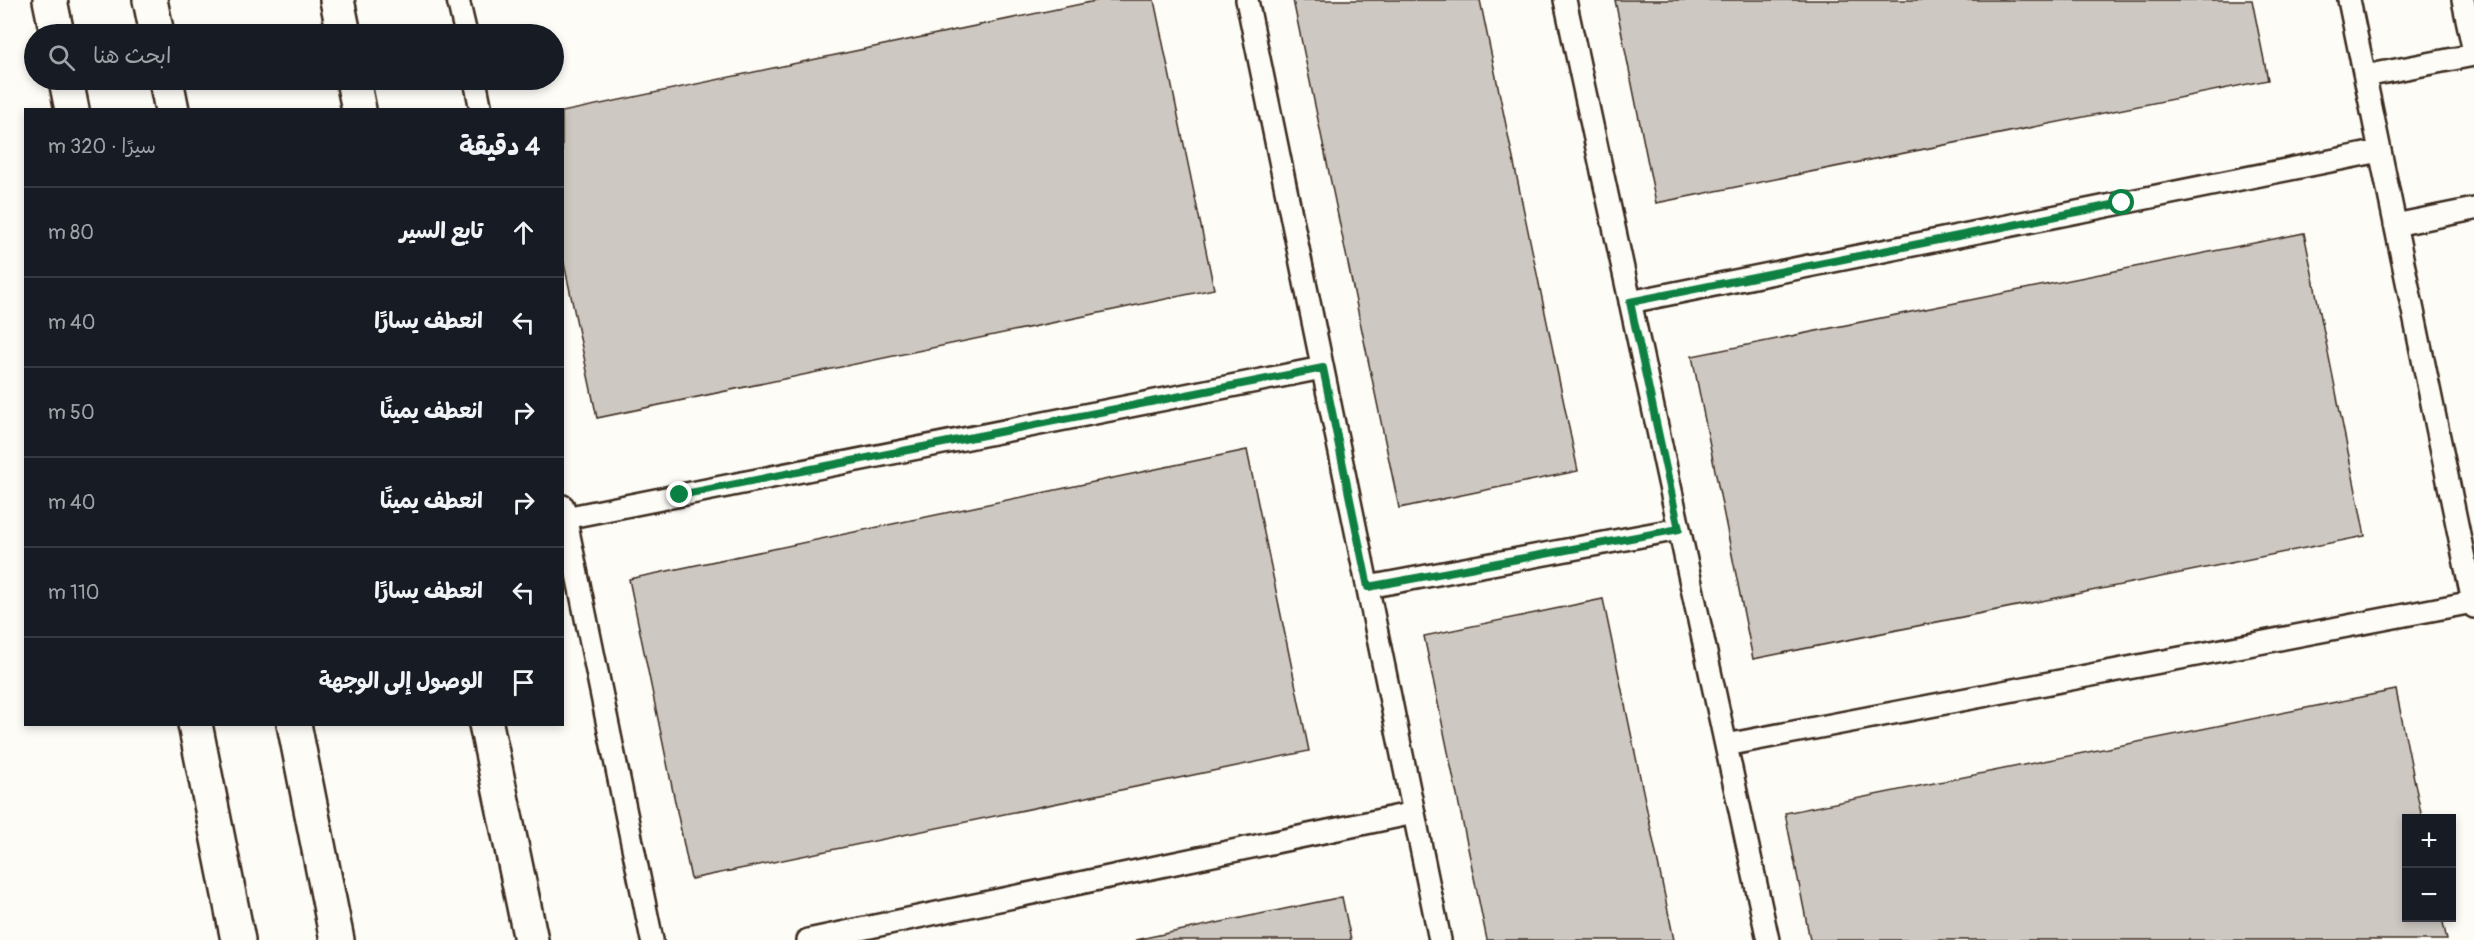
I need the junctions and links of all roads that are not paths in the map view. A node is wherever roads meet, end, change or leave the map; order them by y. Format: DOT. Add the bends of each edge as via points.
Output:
graph roads {
  1 [pos="50,0"];
  2 [pos="150,0"];
  3 [pos="337,0"];
  4 [pos="1247,0"];
  5 [pos="1565,0"];
  6 [pos="2349,0"];
  7 [pos="2463,0"];
  8 [pos="464,1"];
  9 [pos="55,24"];
  10 [pos="155,24"];
  11 [pos="342,24"];
  12 [pos="465,24"];
  13 [pos="2474,53"];
  14 [pos="2365,76"];
  15 [pos="68,90"];
  16 [pos="168,90"];
  17 [pos="355,90"];
  18 [pos="477,90"];
  19 [pos="72,108"];
  20 [pos="172,108"];
  21 [pos="359,108"];
  22 [pos="481,108"];
  23 [pos="2380,151"];
  24 [pos="2474,210"];
  25 [pos="2395,225"];
  26 [pos="1630,302"];
  27 [pos="1323,368"];
  28 [pos="564,512"];
  29 [pos="1679,529"];
  30 [pos="1368,587"];
  31 [pos="2473,604"];
  32 [pos="195,726"];
  33 [pos="294,726"];
  34 [pos="486,726"];
  35 [pos="1726,745"];
  36 [pos="1414,813"];
  37 [pos="238,940"];
  38 [pos="337,940"];
  39 [pos="531,940"];
  40 [pos="652,940"];
  41 [pos="808,940"];
  42 [pos="1440,940"];
  43 [pos="1768,940"];
  1 -- 9 [label="street"];
  2 -- 10 [label="street"];
  3 -- 11 [label="street"];
  4 -- 27 [label="lane"];
  5 -- 26 [label="lane"];
  6 -- 14 [label="lane"];
  7 -- 13 [label="lane"];
  8 -- 12 [label="lane"];
  13 -- 14 [label="lane"];
  14 -- 23 [label="lane"];
  15 -- 19 [label="street"];
  16 -- 20 [label="street"];
  17 -- 21 [label="street"];
  18 -- 22 [label="lane"];
  23 -- 25 [label="lane"];
  23 -- 26 [label="lane"];
  24 -- 25 [label="lane"];
  25 -- 31 [label="lane"];
  26 -- 29 [label="lane"];
  27 -- 28 [label="lane"];
  27 -- 30 [label="lane"];
  28 -- 40 [label="lane"];
  29 -- 30 [label="lane"];
  29 -- 35 [label="lane"];
  30 -- 36 [label="lane"];
  31 -- 35 [label="lane"];
  32 -- 37 [label="street"];
  33 -- 38 [label="street"];
  34 -- 39 [label="street"];
  35 -- 43 [label="lane"];
  36 -- 41 [label="lane"];
  36 -- 42 [label="lane"];
}
